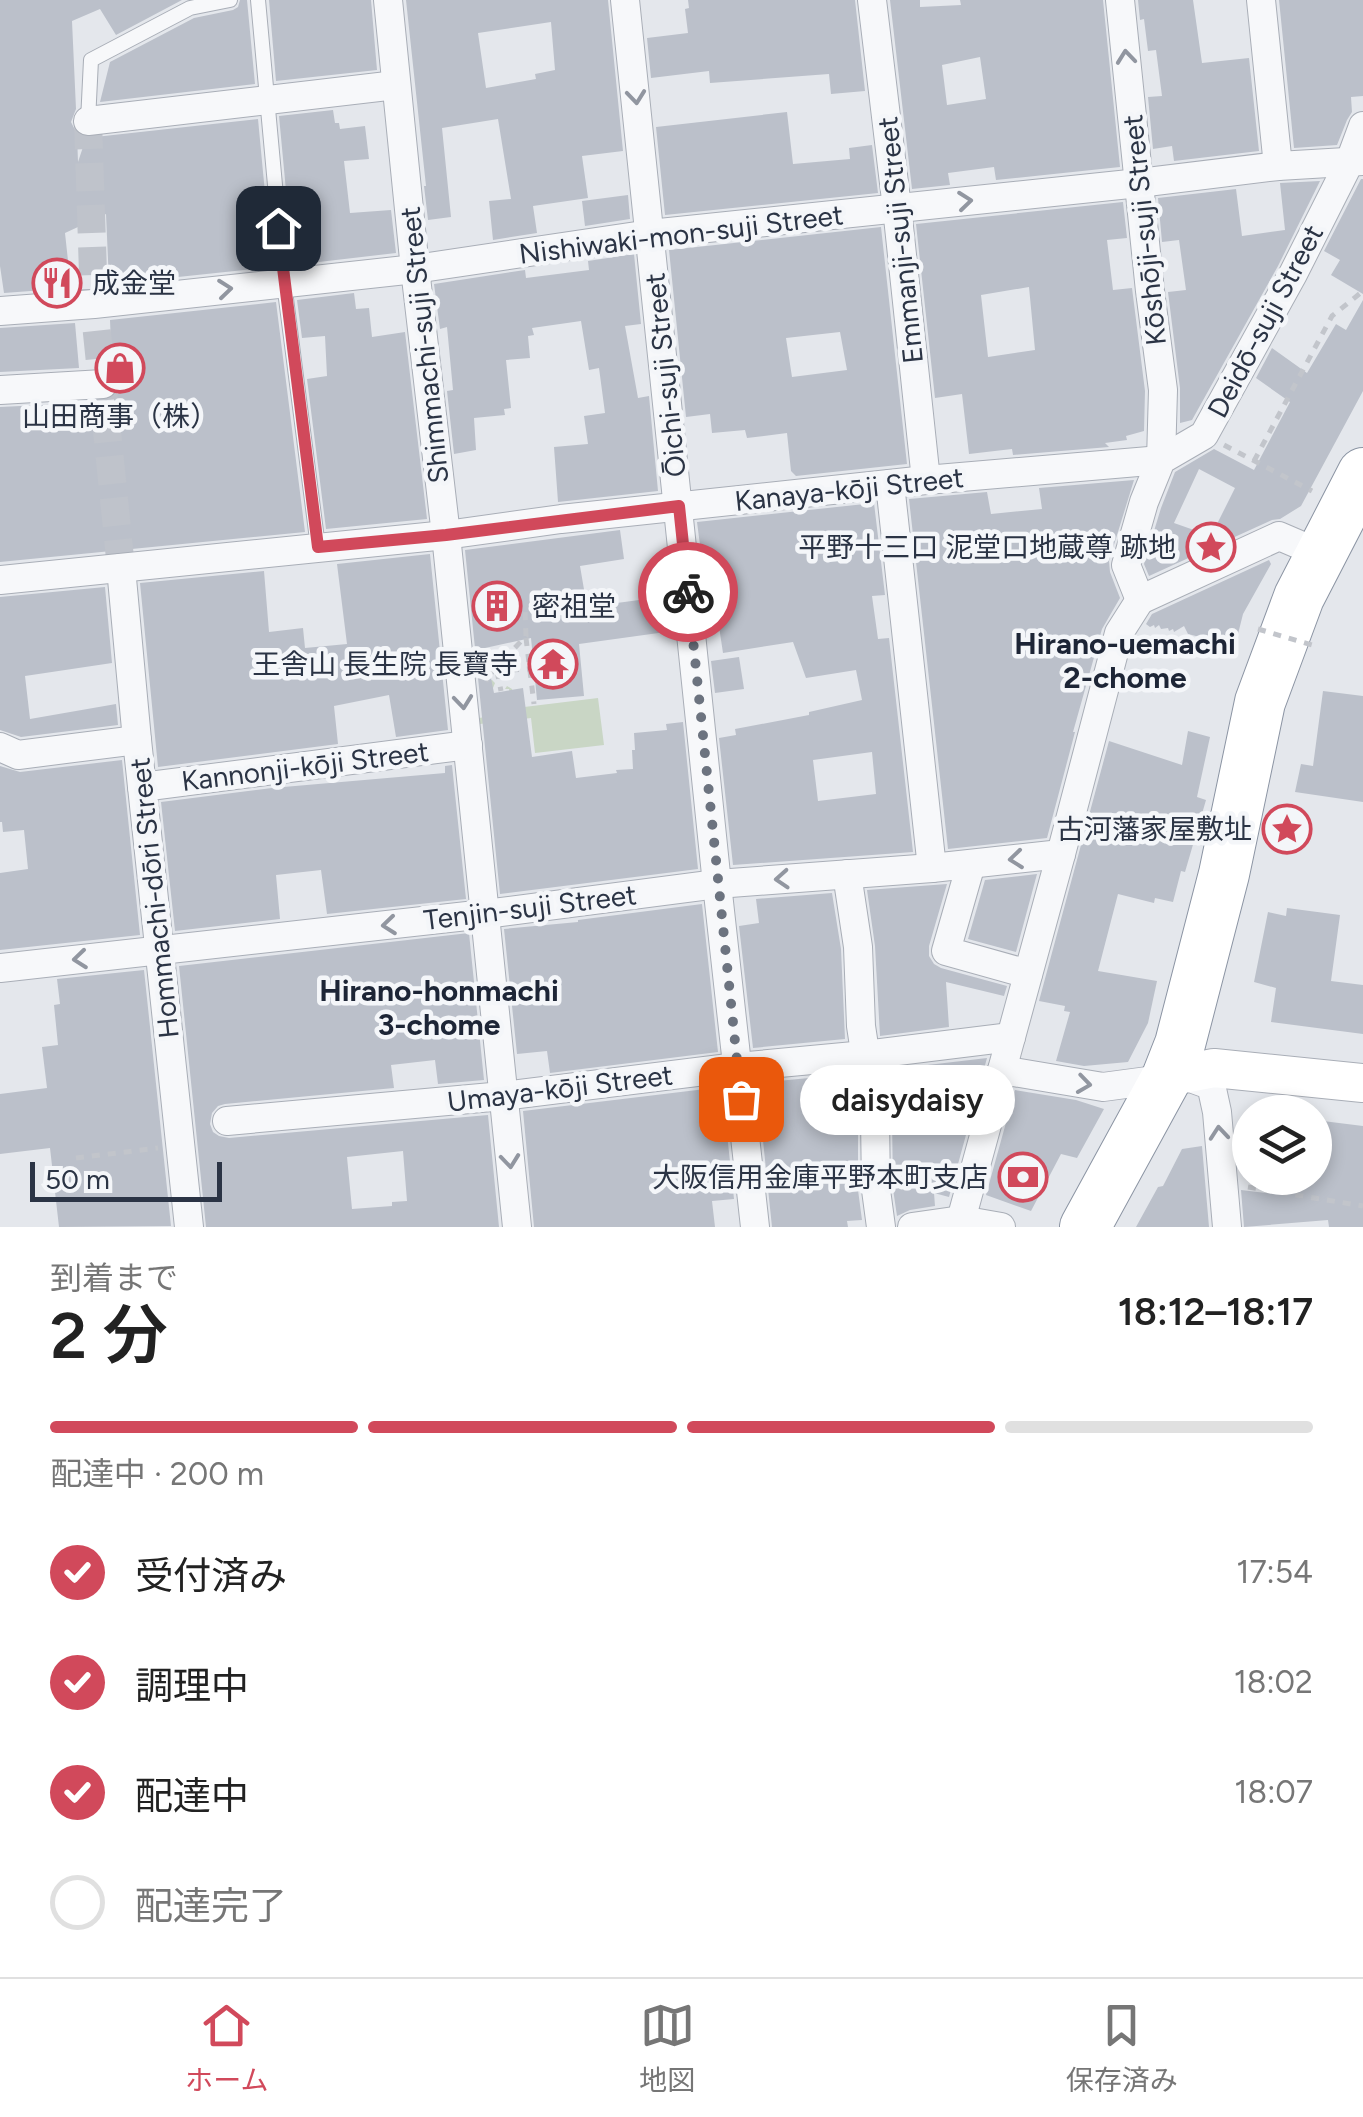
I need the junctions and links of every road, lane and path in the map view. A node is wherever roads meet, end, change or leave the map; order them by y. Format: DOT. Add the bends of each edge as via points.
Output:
graph roads {
  1 [pos="230,0"];
  2 [pos="258,0"];
  3 [pos="388,0"];
  4 [pos="625,0"];
  5 [pos="872,0"];
  6 [pos="1120,0"];
  7 [pos="1260,0"];
  8 [pos="396,86"];
  9 [pos="267,100"];
  10 [pos="88,121"];
  11 [pos="1363,126"];
  12 [pos="1356,161"];
  13 [pos="1278,166"];
  14 [pos="1139,183"];
  15 [pos="897,208"];
  16 [pos="650,234"];
  17 [pos="414,269"];
  18 [pos="284,282"];
  19 [pos="1363,291"];
  20 [pos="0,311"];
  21 [pos="103,384"];
  22 [pos="0,390"];
  23 [pos="1160,460"];
  24 [pos="1363,473"];
  25 [pos="926,480"];
  26 [pos="890,484"];
  27 [pos="1318,493"];
  28 [pos="679,506"];
  29 [pos="446,535"];
  30 [pos="318,547"];
  31 [pos="1321,554"];
  32 [pos="121,568"];
  33 [pos="0,580"];
  34 [pos="1140,600"];
  35 [pos="526,610"];
  36 [pos="1258,630"];
  37 [pos="526,636"];
  38 [pos="1319,646"];
  39 [pos="530,670"];
  40 [pos="492,671"];
  41 [pos="501,692"];
  42 [pos="534,704"];
  43 [pos="136,740"];
  44 [pos="468,745"];
  45 [pos="0,747"];
  46 [pos="142,787"];
  47 [pos="1061,854"];
  48 [pos="970,864"];
  49 [pos="932,868"];
  50 [pos="848,874"];
  51 [pos="717,884"];
  52 [pos="486,914"];
  53 [pos="160,950"];
  54 [pos="0,968"];
  55 [pos="1028,974"];
  56 [pos="1011,1037"];
  57 [pos="865,1055"];
  58 [pos="737,1067"];
  59 [pos="1002,1070"];
  60 [pos="1167,1077"];
  61 [pos="1363,1083"];
  62 [pos="504,1096"];
  63 [pos="228,1121"];
  64 [pos="170,1146"];
  65 [pos="76,1158"];
  66 [pos="1223,1182"];
  67 [pos="1363,1206"];
  68 [pos="961,1220"];
  69 [pos="189,1227"];
  70 [pos="516,1227"];
  71 [pos="755,1227"];
  72 [pos="881,1227"];
  73 [pos="912,1227"];
  74 [pos="1001,1227"];
  75 [pos="1086,1227"];
  76 [pos="1227,1227"];
  1 -- 10 [label="lane" via="190,8 90,60"];
  2 -- 9 [label="lane"];
  3 -- 8 [label="street, Shimmachi-suji Street"];
  4 -- 16 [label="street, Ōichi-suji Street, one-way"];
  5 -- 15 [label="street, Emmanji-suji Street"];
  14 -- 6 [label="street, Kōshōji-suji Street, one-way"];
  7 -- 13 [label="street"];
  8 -- 9 [label="street"];
  8 -- 17 [label="street, Shimmachi-suji Street"];
  9 -- 10 [label="street"];
  9 -- 18 [label="lane"];
  11 -- 12 [label="street, Deidō-suji Street"];
  12 -- 13 [label="street, Nishiwaki-mon-suji Street"];
  12 -- 23 [label="street, Deidō-suji Street" via="1204,434"];
  13 -- 14 [label="street, Nishiwaki-mon-suji Street"];
  15 -- 14 [label="street, Nishiwaki-mon-suji Street, one-way"];
  14 -- 23 [label="street, Kōshōji-suji Street" via="1162,390"];
  15 -- 16 [label="street, Nishiwaki-mon-suji Street"];
  15 -- 25 [label="street, Emmanji-suji Street"];
  16 -- 17 [label="street, Nishiwaki-mon-suji Street"];
  16 -- 28 [label="street, Ōichi-suji Street"];
  17 -- 18 [label="street, Nishiwaki-mon-suji Street"];
  17 -- 29 [label="street, Shimmachi-suji Street"];
  20 -- 18 [label="street, Nishiwaki-mon-suji Street, one-way"];
  18 -- 30 [label="lane"];
  19 -- 27 [label="path" via="1332,316 1254,460"];
  21 -- 22 [label="street"];
  23 -- 25 [label="street, Kanaya-kōji Street"];
  23 -- 34 [label="street" via="1126,564"];
  24 -- 31 [label="highway"];
  25 -- 26 [label="street, Kanaya-kōji Street"];
  26 -- 28 [label="street, Kanaya-kōji Street"];
  26 -- 49 [label="street"];
  28 -- 29 [label="street, Kanaya-kōji Street"];
  28 -- 51 [label="street, Ōichi-suji Street"];
  29 -- 30 [label="street, Kanaya-kōji Street"];
  29 -- 44 [label="street, Shimmachi-suji Street, one-way"];
  30 -- 32 [label="street, Kanaya-kōji Street"];
  31 -- 34 [label="street" via="1279,536"];
  31 -- 60 [label="highway" via="1260,702 1224,874"];
  32 -- 33 [label="street, Kanaya-kōji Street"];
  32 -- 43 [label="street, Hommachi-dōri Street"];
  34 -- 47 [label="street" via="1119,632"];
  35 -- 37 [label="path"];
  36 -- 38 [label="path, bridge"];
  37 -- 39 [label="path"];
  37 -- 40 [label="path"];
  39 -- 40 [label="path"];
  39 -- 42 [label="path"];
  40 -- 41 [label="path"];
  43 -- 45 [label="street" via="18,755"];
  43 -- 46 [label="street, Hommachi-dōri Street"];
  44 -- 46 [label="street, Kannonji-kōji Street"];
  44 -- 52 [label="street, Shimmachi-suji Street"];
  46 -- 53 [label="street, Hommachi-dōri Street"];
  47 -- 48 [label="street, Tenjin-suji Street, one-way"];
  47 -- 55 [label="street"];
  48 -- 49 [label="street, Tenjin-suji Street"];
  48 -- 55 [label="street" via="946,951"];
  49 -- 50 [label="street, Tenjin-suji Street"];
  50 -- 51 [label="street, Tenjin-suji Street, one-way"];
  50 -- 57 [label="street"];
  51 -- 52 [label="street, Tenjin-suji Street"];
  51 -- 58 [label="street, Ōichi-suji Street"];
  52 -- 53 [label="street, Tenjin-suji Street, one-way"];
  52 -- 62 [label="street, Shimmachi-suji Street"];
  53 -- 54 [label="street, Tenjin-suji Street, one-way"];
  53 -- 69 [label="street, Hommachi-dōri Street"];
  55 -- 56 [label="street"];
  56 -- 57 [label="street, Umaya-kōji Street"];
  56 -- 59 [label="street"];
  57 -- 58 [label="street, Umaya-kōji Street"];
  57 -- 72 [label="street"];
  58 -- 62 [label="street, Umaya-kōji Street"];
  58 -- 71 [label="street, Ōichi-suji Street"];
  59 -- 60 [label="street, one-way" via="1103,1087"];
  59 -- 68 [label="street"];
  60 -- 61 [label="street" via="1214,1068"];
  66 -- 60 [label="street, one-way" via="1212,1089 1194,1077"];
  60 -- 75 [label="highway"];
  62 -- 63 [label="street, Umaya-kōji Street"];
  62 -- 70 [label="street, Shimmachi-suji Street, one-way"];
  64 -- 65 [label="path"];
  66 -- 67 [label="path"];
  66 -- 76 [label="street"];
  68 -- 73 [label="street"];
  68 -- 74 [label="street"];
}
